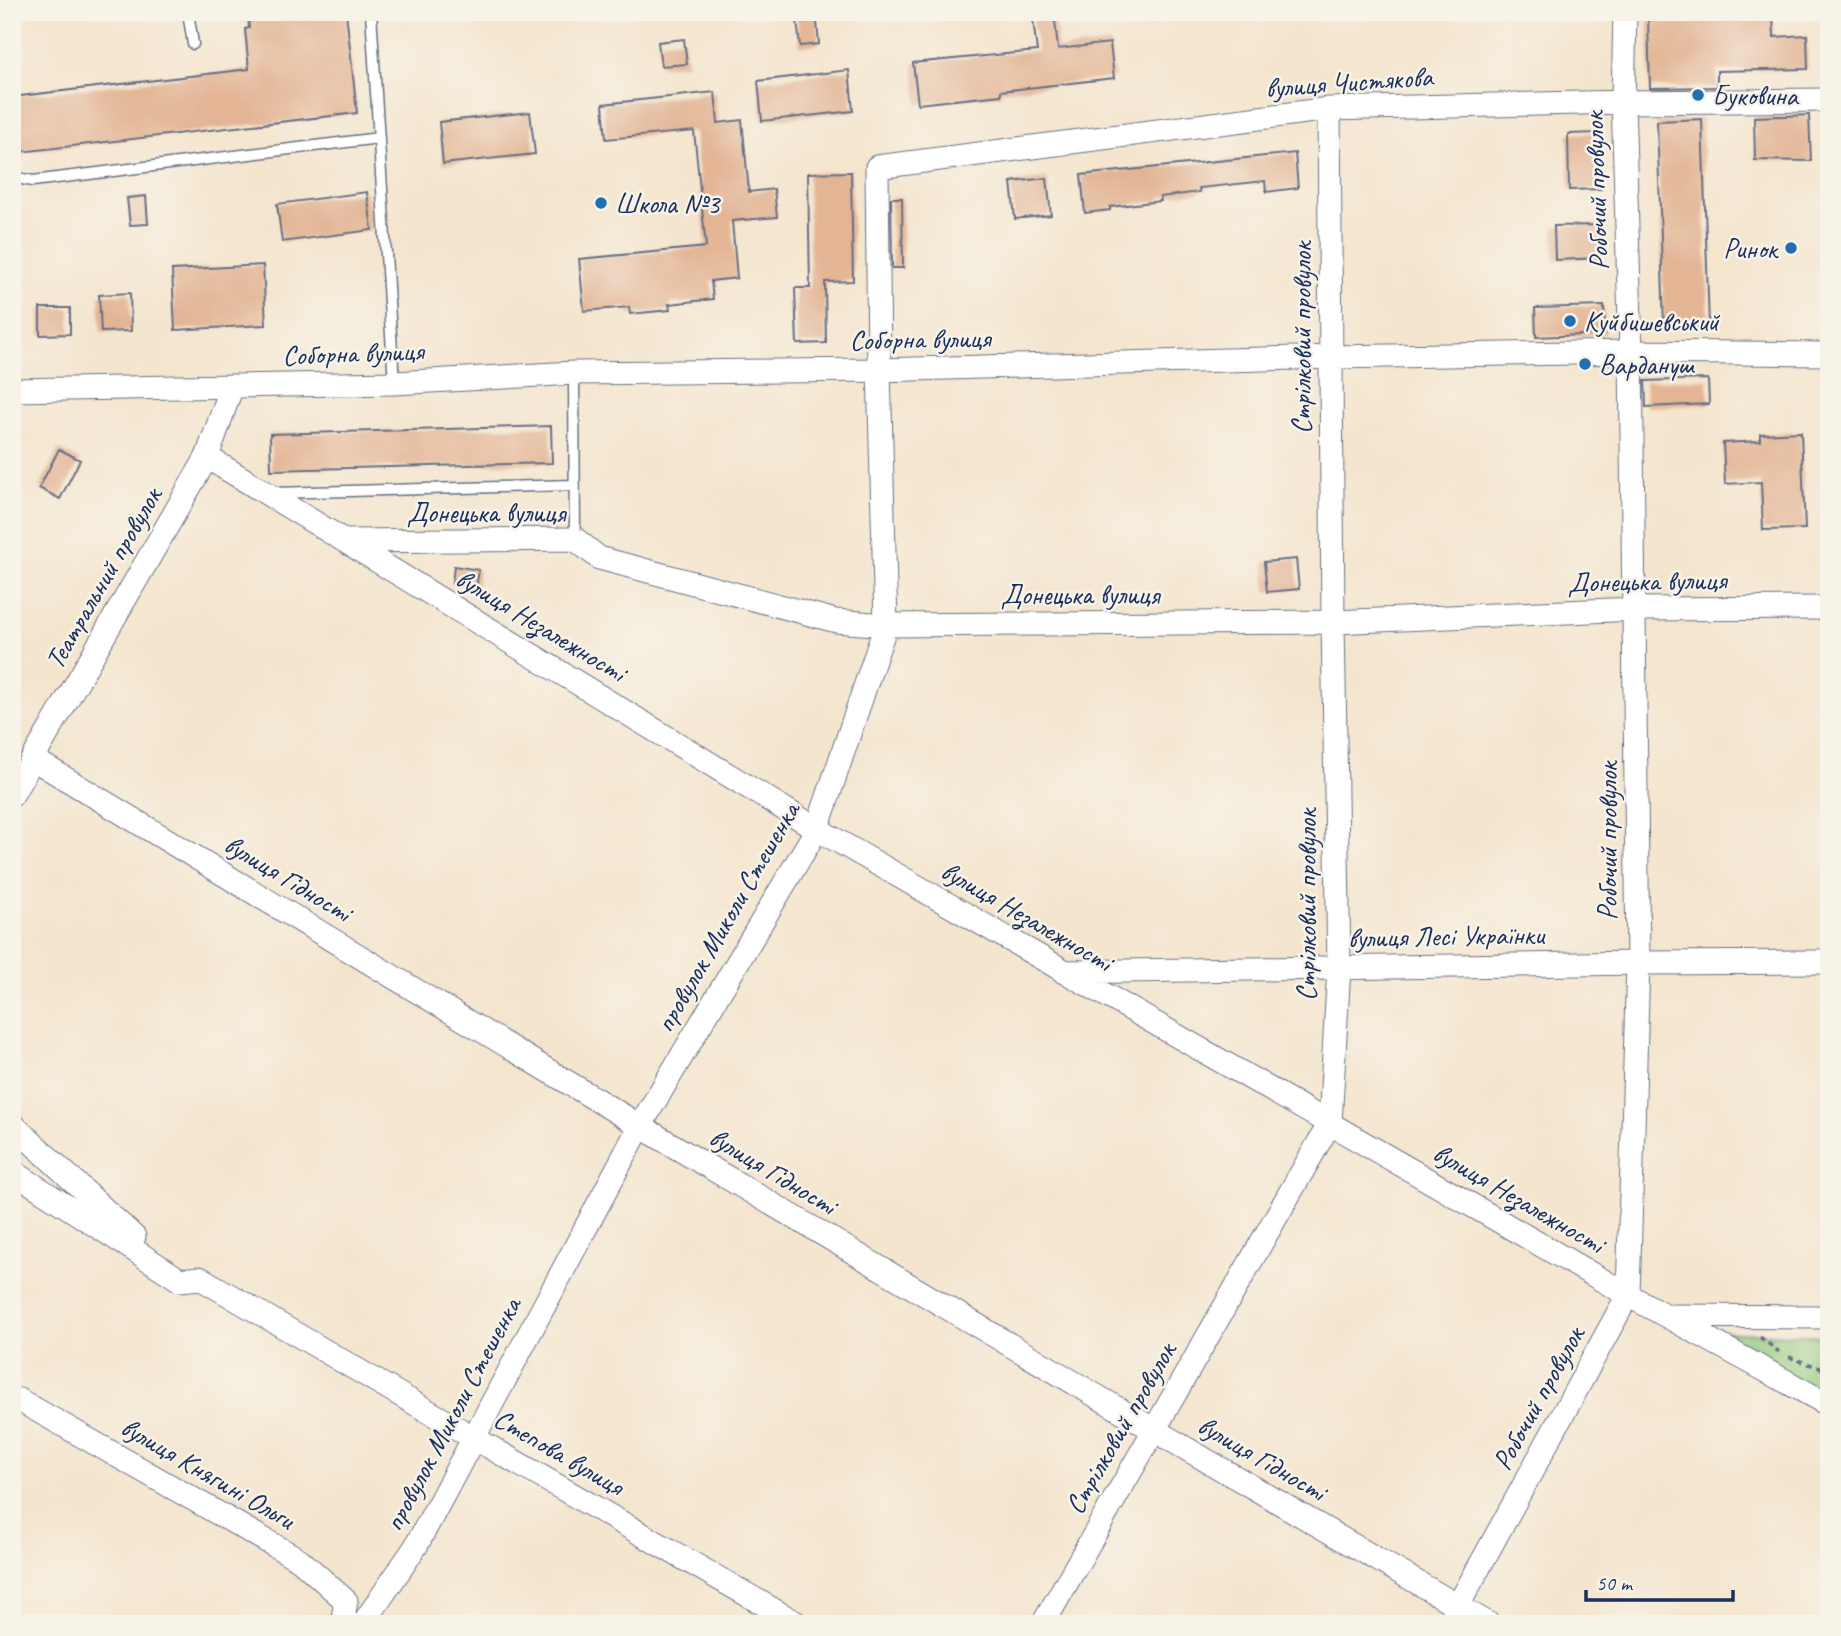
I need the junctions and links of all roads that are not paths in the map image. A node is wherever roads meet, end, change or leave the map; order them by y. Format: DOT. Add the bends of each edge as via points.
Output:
graph roads {
  1 [pos="188,12"];
  2 [pos="371,12"];
  3 [pos="1625,12"];
  4 [pos="193,44"];
  5 [pos="1829,100"];
  6 [pos="1623,102"];
  7 [pos="1329,109"];
  8 [pos="379,138"];
  9 [pos="877,167"];
  10 [pos="12,177"];
  11 [pos="1631,352"];
  12 [pos="1829,354"];
  13 [pos="1331,357"];
  14 [pos="878,370"];
  15 [pos="574,373"];
  16 [pos="394,383"];
  17 [pos="232,386"];
  18 [pos="12,390"];
  19 [pos="208,457"];
  20 [pos="574,485"];
  21 [pos="267,493"];
  22 [pos="575,539"];
  23 [pos="347,541"];
  24 [pos="1829,608"];
  25 [pos="1635,609"];
  26 [pos="1333,622"];
  27 [pos="886,625"];
  28 [pos="33,759"];
  29 [pos="12,795"];
  30 [pos="817,829"];
  31 [pos="1829,962"];
  32 [pos="1638,963"];
  33 [pos="1339,967"];
  34 [pos="1064,972"];
  35 [pos="1330,1123"];
  36 [pos="12,1124"];
  37 [pos="640,1126"];
  38 [pos="12,1171"];
  39 [pos="180,1280"];
  40 [pos="1628,1295"];
  41 [pos="1666,1316"];
  42 [pos="1829,1317"];
  43 [pos="12,1399"];
  44 [pos="1829,1405"];
  45 [pos="1154,1430"];
  46 [pos="474,1438"];
  47 [pos="1453,1615"];
  48 [pos="342,1624"];
  49 [pos="363,1624"];
  50 [pos="798,1624"];
  51 [pos="1043,1624"];
  52 [pos="1489,1624"];
  1 -- 4 [label="lane"];
  2 -- 8 [label="lane"];
  3 -- 6 [label="street, Робочий провулок"];
  5 -- 6 [label="street, вулиця Чистякова"];
  6 -- 7 [label="street, вулиця Чистякова"];
  6 -- 11 [label="street, Робочий провулок"];
  7 -- 9 [label="street, вулиця Чистякова"];
  7 -- 13 [label="street, Стрілковий провулок"];
  8 -- 10 [label="lane" via="33,181"];
  8 -- 16 [label="lane"];
  9 -- 14 [label="street, провулок Миколи Стешенка"];
  11 -- 12 [label="street, Соборна вулиця"];
  11 -- 13 [label="street, Соборна вулиця"];
  11 -- 25 [label="street, Робочий провулок"];
  13 -- 14 [label="street, Соборна вулиця"];
  13 -- 26 [label="street, Стрілковий провулок"];
  14 -- 15 [label="street, Соборна вулиця"];
  14 -- 27 [label="street, провулок Миколи Стешенка"];
  15 -- 16 [label="street, Соборна вулиця"];
  15 -- 20 [label="lane"];
  16 -- 17 [label="street, Соборна вулиця"];
  17 -- 18 [label="street, Соборна вулиця"];
  17 -- 19 [label="street, Театральний провулок"];
  19 -- 21 [label="street, вулиця Незалежності"];
  19 -- 28 [label="street, Театральний провулок"];
  20 -- 21 [label="lane"];
  20 -- 22 [label="lane"];
  21 -- 23 [label="street, вулиця Незалежності"];
  22 -- 23 [label="street, Донецька вулиця"];
  22 -- 27 [label="street, Донецька вулиця" via="598,558 836,621"];
  23 -- 30 [label="street, вулиця Незалежності"];
  24 -- 25 [label="street, Донецька вулиця"];
  25 -- 26 [label="street, Донецька вулиця"];
  25 -- 32 [label="street, Робочий провулок"];
  26 -- 27 [label="street, Донецька вулиця"];
  26 -- 33 [label="street, Стрілковий провулок"];
  27 -- 30 [label="street, провулок Миколи Стешенка"];
  28 -- 29 [label="street, Театральний провулок"];
  28 -- 37 [label="street, вулиця Гідності"];
  30 -- 34 [label="street, вулиця Незалежності"];
  30 -- 37 [label="street, провулок Миколи Стешенка"];
  31 -- 32 [label="street, вулиця Лесі Українки"];
  32 -- 33 [label="street, вулиця Лесі Українки"];
  32 -- 40 [label="street, Робочий провулок"];
  33 -- 34 [label="street, вулиця Лесі Українки"];
  33 -- 35 [label="street, Стрілковий провулок"];
  34 -- 35 [label="street, вулиця Незалежності"];
  35 -- 40 [label="street, вулиця Незалежності"];
  35 -- 45 [label="street, Стрілковий провулок"];
  36 -- 39 [label="street"];
  37 -- 45 [label="street, вулиця Гідності"];
  37 -- 46 [label="street, провулок Миколи Стешенка"];
  38 -- 39 [label="street, Степова вулиця"];
  39 -- 46 [label="street, Степова вулиця" via="200,1278"];
  40 -- 41 [label="street, вулиця Незалежності"];
  40 -- 47 [label="street, Робочий провулок"];
  41 -- 42 [label="street"];
  41 -- 44 [label="street, вулиця Незалежності"];
  43 -- 48 [label="street, вулиця Княгині Ольги" via="300,1560 346,1601"];
  45 -- 47 [label="street, вулиця Гідності"];
  45 -- 51 [label="street, Стрілковий провулок"];
  46 -- 49 [label="street, провулок Миколи Стешенка" via="416,1546"];
  46 -- 50 [label="street, Степова вулиця"];
  47 -- 52 [label="street, вулиця Гідності"];
}
